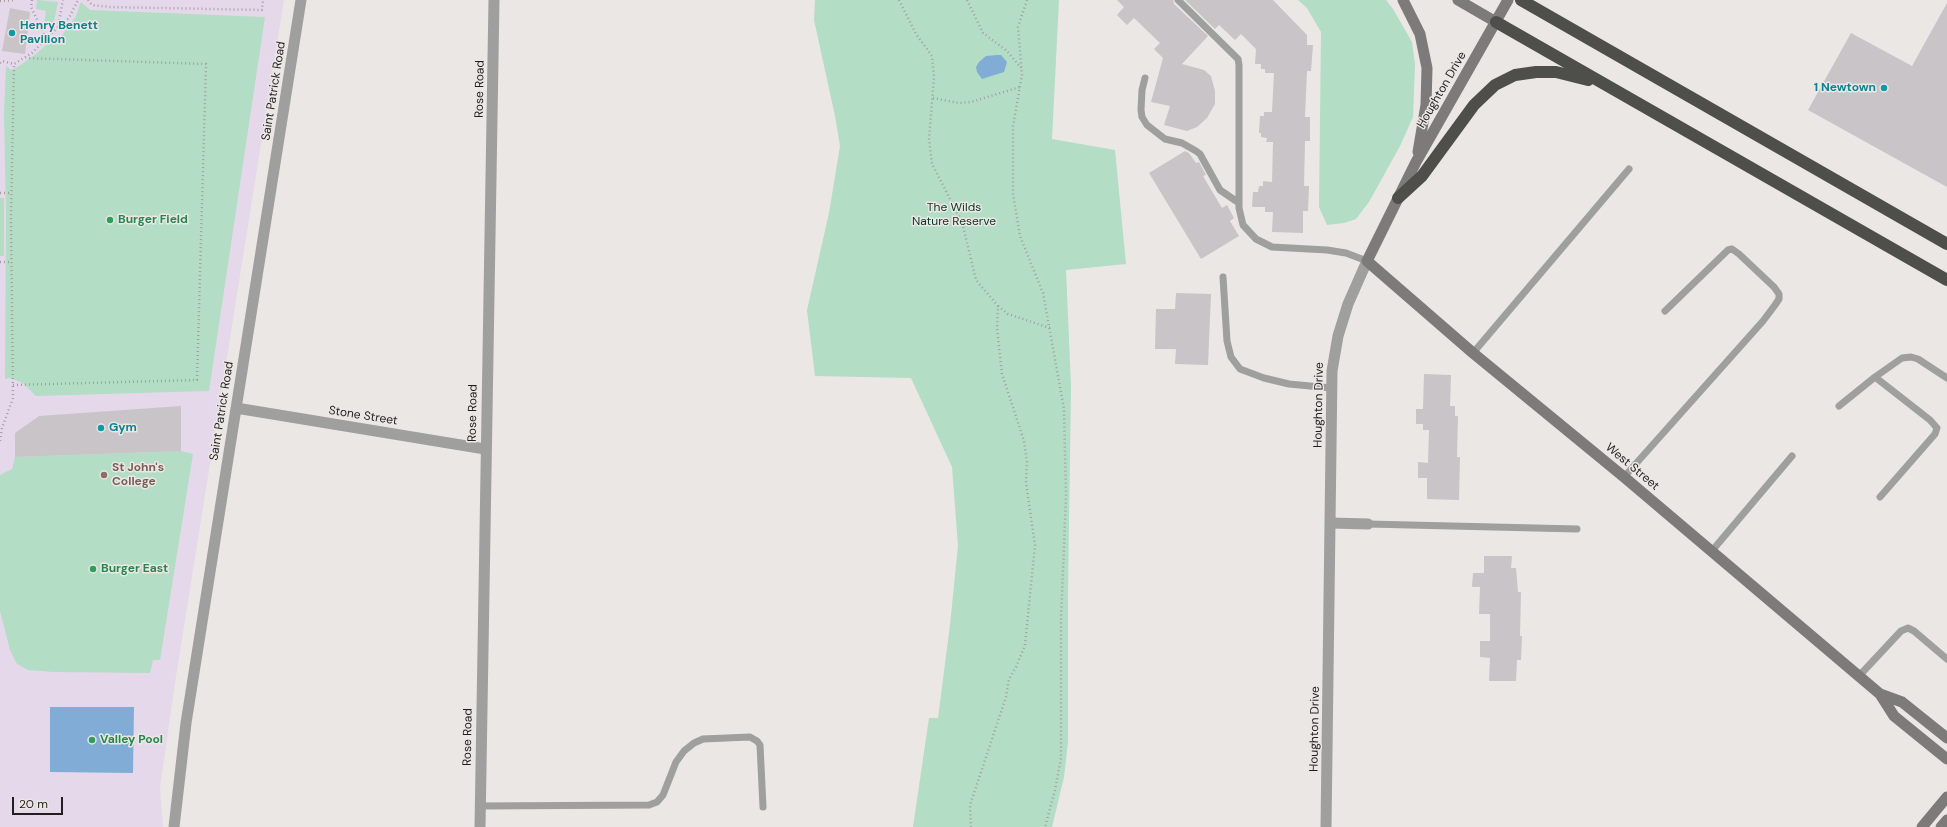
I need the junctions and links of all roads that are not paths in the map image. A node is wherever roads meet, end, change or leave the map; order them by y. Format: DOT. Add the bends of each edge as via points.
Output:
graph roads {
  1 [pos="301,0"];
  2 [pos="494,0"];
  3 [pos="1178,0"];
  4 [pos="1403,0"];
  5 [pos="1458,0"];
  6 [pos="1508,0"];
  7 [pos="1521,0"];
  8 [pos="1496,22"];
  9 [pos="1145,78"];
  10 [pos="1606,85"];
  11 [pos="1416,162"];
  12 [pos="1629,169"];
  13 [pos="1398,198"];
  14 [pos="1239,203"];
  15 [pos="1947,244"];
  16 [pos="1367,261"];
  17 [pos="1223,277"];
  18 [pos="1947,280"];
  19 [pos="1665,311"];
  20 [pos="1473,353"];
  21 [pos="1874,377"];
  22 [pos="1947,378"];
  23 [pos="1331,388"];
  24 [pos="1839,406"];
  25 [pos="236,408"];
  26 [pos="485,449"];
  27 [pos="1792,456"];
  28 [pos="1624,477"];
  29 [pos="1880,496"];
  30 [pos="1331,523"];
  31 [pos="1368,524"];
  32 [pos="1577,529"];
  33 [pos="1711,552"];
  34 [pos="1947,658"];
  35 [pos="1859,676"];
  36 [pos="1880,694"];
  37 [pos="1947,738"];
  38 [pos="1947,759"];
  39 [pos="1947,797"];
  40 [pos="480,806"];
  41 [pos="763,807"];
  42 [pos="1947,820"];
  43 [pos="174,827"];
  44 [pos="480,827"];
  45 [pos="1326,827"];
  46 [pos="1922,827"];
  47 [pos="1941,827"];
  1 -- 25 [label="street, Saint Patrick Road"];
  2 -- 26 [label="street, Rose Road"];
  3 -- 14 [label="lane" via="1238,59"];
  4 -- 11 [label="main road" via="1420,34 1427,68 1428,92"];
  5 -- 8 [label="main road"];
  6 -- 8 [label="main road, Houghton Drive"];
  7 -- 15 [label="highway"];
  8 -- 10 [label="highway"];
  8 -- 11 [label="main road, Houghton Drive"];
  9 -- 14 [label="lane" via="1141,110 1147,125 1165,139 1182,142 1200,154 1220,190"];
  10 -- 13 [label="highway" via="1565,74 1546,72 1524,73 1505,80 1481,97 1422,176"];
  10 -- 18 [label="highway"];
  11 -- 13 [label="main road, Houghton Drive"];
  12 -- 20 [label="lane"];
  13 -- 16 [label="main road, Houghton Drive"];
  14 -- 16 [label="lane" via="1243,225 1256,239 1266,245 1346,253"];
  16 -- 20 [label="main road, West Street"];
  16 -- 23 [label="street, Houghton Drive" via="1348,304 1338,336"];
  17 -- 23 [label="lane" via="1227,341 1231,357 1240,369 1289,384"];
  19 -- 28 [label="lane" via="1732,249 1779,294 1779,299 1763,321"];
  20 -- 28 [label="main road, West Street"];
  21 -- 22 [label="lane" via="1902,358 1911,357"];
  21 -- 24 [label="lane"];
  21 -- 29 [label="lane" via="1937,428 1935,434"];
  23 -- 30 [label="street, Houghton Drive"];
  25 -- 26 [label="street, Stone Street"];
  25 -- 43 [label="street, Saint Patrick Road" via="186,723"];
  26 -- 40 [label="street, Rose Road"];
  27 -- 33 [label="lane"];
  28 -- 33 [label="main road, West Street"];
  30 -- 31 [label="street"];
  30 -- 45 [label="street, Houghton Drive"];
  31 -- 32 [label="lane"];
  33 -- 35 [label="main road, West Street"];
  34 -- 35 [label="lane" via="1908,628 1901,631"];
  35 -- 36 [label="main road, West Street"];
  36 -- 37 [label="main road, West Street" via="1902,702"];
  36 -- 38 [label="main road, West Street" via="1894,716"];
  39 -- 46 [label="main road"];
  40 -- 41 [label="lane" via="649,806 663,795 676,762 684,750 694,743 703,739 750,737 760,744"];
  40 -- 44 [label="street, Rose Road"];
  42 -- 47 [label="main road"];
}
